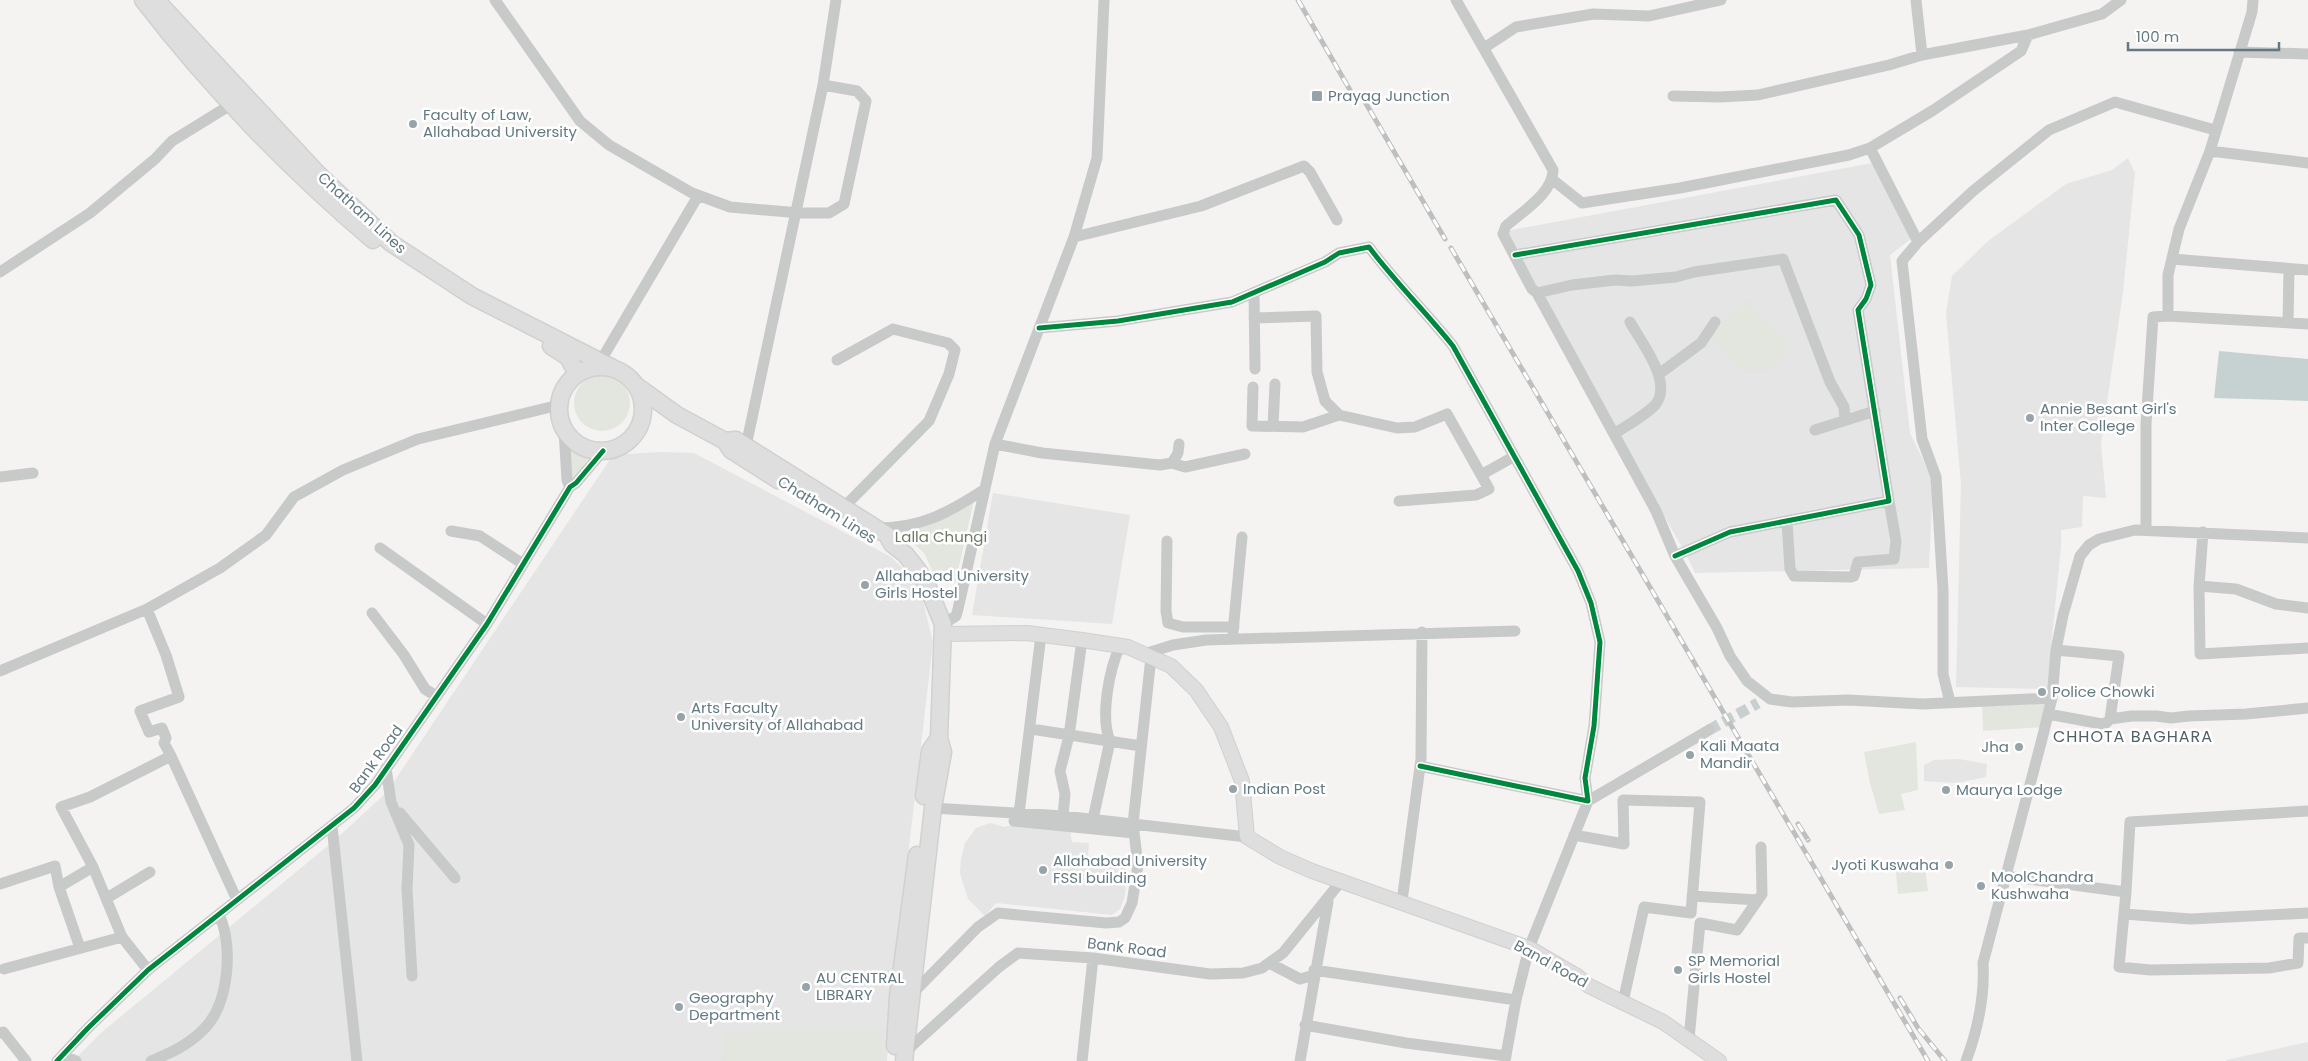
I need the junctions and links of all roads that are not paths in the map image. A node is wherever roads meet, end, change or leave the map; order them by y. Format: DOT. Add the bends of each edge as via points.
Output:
graph roads {
  1 [pos="143,0"];
  2 [pos="156,0"];
  3 [pos="495,0"];
  4 [pos="836,0"];
  5 [pos="1104,0"];
  6 [pos="1456,0"];
  7 [pos="1721,0"];
  8 [pos="1916,0"];
  9 [pos="2120,0"];
  10 [pos="2253,0"];
  11 [pos="2028,35"];
  12 [pos="1484,48"];
  13 [pos="2239,52"];
  14 [pos="2308,54"];
  15 [pos="1922,55"];
  16 [pos="823,85"];
  17 [pos="1672,96"];
  18 [pos="232,104"];
  19 [pos="2215,130"];
  20 [pos="1870,148"];
  21 [pos="2210,151"];
  22 [pos="2308,163"];
  23 [pos="1553,180"];
  24 [pos="698,196"];
  25 [pos="796,213"];
  26 [pos="1337,220"];
  27 [pos="1074,236"];
  28 [pos="1918,242"];
  29 [pos="1515,255"];
  30 [pos="2172,259"];
  31 [pos="2289,269"];
  32 [pos="2308,270"];
  33 [pos="0,272"];
  34 [pos="1254,293"];
  35 [pos="1538,293"];
  36 [pos="2168,316"];
  37 [pos="1254,318"];
  38 [pos="1630,322"];
  39 [pos="1715,322"];
  40 [pos="2288,322"];
  41 [pos="2308,324"];
  42 [pos="1039,328"];
  43 [pos="837,360"];
  44 [pos="607,365"];
  45 [pos="1254,369"];
  46 [pos="578,374"];
  47 [pos="1660,374"];
  48 [pos="1275,384"];
  49 [pos="638,387"];
  50 [pos="1253,387"];
  51 [pos="559,404"];
  52 [pos="1875,411"];
  53 [pos="1339,415"];
  54 [pos="1845,420"];
  55 [pos="1273,426"];
  56 [pos="564,430"];
  57 [pos="1815,430"];
  58 [pos="1614,434"];
  59 [pos="725,441"];
  60 [pos="995,444"];
  61 [pos="1179,444"];
  62 [pos="746,446"];
  63 [pos="603,451"];
  64 [pos="1245,454"];
  65 [pos="1513,457"];
  66 [pos="1172,463"];
  67 [pos="33,473"];
  68 [pos="1481,475"];
  69 [pos="0,477"];
  70 [pos="570,487"];
  71 [pos="986,489"];
  72 [pos="1399,501"];
  73 [pos="1889,501"];
  74 [pos="842,508"];
  75 [pos="1787,521"];
  76 [pos="873,528"];
  77 [pos="2146,530"];
  78 [pos="451,531"];
  79 [pos="2203,532"];
  80 [pos="1242,537"];
  81 [pos="2308,538"];
  82 [pos="1168,541"];
  83 [pos="892,544"];
  84 [pos="380,548"];
  85 [pos="1675,556"];
  86 [pos="523,564"];
  87 [pos="2198,586"];
  88 [pos="2308,608"];
  89 [pos="147,609"];
  90 [pos="372,613"];
  91 [pos="487,624"];
  92 [pos="1234,627"];
  93 [pos="944,629"];
  94 [pos="1515,631"];
  95 [pos="1422,632"];
  96 [pos="1041,635"];
  97 [pos="1232,639"];
  98 [pos="1082,640"];
  99 [pos="1120,646"];
  100 [pos="2308,648"];
  101 [pos="2056,650"];
  102 [pos="1148,656"];
  103 [pos="0,671"];
  104 [pos="436,696"];
  105 [pos="2052,698"];
  106 [pos="1792,702"];
  107 [pos="1950,702"];
  108 [pos="1758,703"];
  109 [pos="2308,708"];
  110 [pos="2048,714"];
  111 [pos="2110,719"];
  112 [pos="1031,729"];
  113 [pos="1710,730"];
  114 [pos="1069,736"];
  115 [pos="939,738"];
  116 [pos="1110,741"];
  117 [pos="1141,746"];
  118 [pos="171,756"];
  119 [pos="1420,766"];
  120 [pos="386,768"];
  121 [pos="1588,801"];
  122 [pos="390,802"];
  123 [pos="933,808"];
  124 [pos="2308,811"];
  125 [pos="1020,814"];
  126 [pos="964,815"];
  127 [pos="1063,816"];
  128 [pos="1094,819"];
  129 [pos="332,826"];
  130 [pos="1133,828"];
  131 [pos="1574,835"];
  132 [pos="1247,837"];
  133 [pos="1762,847"];
  134 [pos="93,867"];
  135 [pos="150,872"];
  136 [pos="2006,876"];
  137 [pos="455,878"];
  138 [pos="1342,880"];
  139 [pos="0,884"];
  140 [pos="59,888"];
  141 [pos="2126,892"];
  142 [pos="1692,896"];
  143 [pos="107,898"];
  144 [pos="237,900"];
  145 [pos="1328,900"];
  146 [pos="1758,900"];
  147 [pos="1402,901"];
  148 [pos="2308,913"];
  149 [pos="219,914"];
  150 [pos="2124,914"];
  151 [pos="122,937"];
  152 [pos="2308,938"];
  153 [pos="80,948"];
  154 [pos="1529,948"];
  155 [pos="1093,958"];
  156 [pos="2303,963"];
  157 [pos="1271,964"];
  158 [pos="4,969"];
  159 [pos="148,970"];
  160 [pos="1314,972"];
  161 [pos="412,976"];
  162 [pos="912,994"];
  163 [pos="1516,1000"];
  164 [pos="1623,1002"];
  165 [pos="1306,1025"];
  166 [pos="0,1032"];
  167 [pos="1689,1039"];
  168 [pos="899,1057"];
  169 [pos="60,1058"];
  170 [pos="1505,1059"];
  171 [pos="26,1061"];
  172 [pos="76,1061"];
  173 [pos="151,1061"];
  174 [pos="357,1061"];
  175 [pos="1082,1061"];
  176 [pos="1300,1061"];
  177 [pos="1720,1061"];
  178 [pos="1966,1061"];
  1 -- 18 [label="highway, Chatham Lines"];
  2 -- 44 [label="highway, Chatham Lines" via="318,174 391,243 472,296"];
  3 -- 24 [label="street" via="580,121 609,144"];
  4 -- 16 [label="street"];
  5 -- 27 [label="street" via="1097,158"];
  6 -- 12 [label="street"];
  7 -- 12 [label="street" via="1649,16 1592,14 1516,27"];
  8 -- 15 [label="street"];
  9 -- 11 [label="street" via="2102,14"];
  10 -- 13 [label="street"];
  11 -- 15 [label="street"];
  11 -- 20 [label="street" via="2020,51 1932,111"];
  12 -- 23 [label="street" via="1554,170"];
  13 -- 14 [label="street"];
  13 -- 19 [label="street"];
  15 -- 17 [label="street" via="1889,66 1758,94"];
  16 -- 25 [label="street"];
  16 -- 25 [label="street" via="863,95 866,100 862,130 844,204 830,212"];
  18 -- 33 [label="street" via="172,141 90,213"];
  18 -- 46 [label="highway, Chatham Lines" via="378,245 459,299 561,352"];
  19 -- 21 [label="street"];
  19 -- 28 [label="street" via="2115,102 2049,130 1973,191"];
  20 -- 23 [label="street" via="1849,155 1680,188 1582,203"];
  20 -- 28 [label="street"];
  21 -- 22 [label="street"];
  21 -- 30 [label="street" via="2180,228"];
  23 -- 29 [label="street" via="1506,226 1503,234"];
  24 -- 25 [label="street" via="730,207"];
  24 -- 44 [label="street"];
  25 -- 62 [label="street"];
  26 -- 27 [label="street" via="1304,166 1201,206"];
  27 -- 42 [label="street"];
  28 -- 107 [label="street" via="1902,261 1922,439 1936,476 1944,674"];
  29 -- 35 [label="street" via="1532,289"];
  29 -- 52 [label="street" via="1836,200 1859,235 1871,284 1858,310"];
  30 -- 31 [label="street"];
  30 -- 36 [label="street" via="2168,276"];
  31 -- 32 [label="street"];
  31 -- 40 [label="street"];
  34 -- 37 [label="street"];
  34 -- 42 [label="street" via="1232,302 1118,321"];
  34 -- 65 [label="street" via="1339,253 1369,247 1453,346"];
  35 -- 54 [label="street" via="1572,285 1676,277 1783,259 1830,382 1844,407"];
  35 -- 58 [label="street"];
  36 -- 40 [label="street"];
  36 -- 77 [label="street" via="2153,317 2146,424"];
  37 -- 45 [label="street"];
  37 -- 53 [label="street" via="1316,316 1317,372 1325,402"];
  38 -- 47 [label="street"];
  39 -- 47 [label="street" via="1701,343"];
  40 -- 41 [label="street"];
  42 -- 60 [label="street"];
  43 -- 74 [label="street" via="893,329 948,343 955,350 949,374 929,421"];
  44 -- 46 [label="highway"];
  44 -- 49 [label="highway, Chatham Lines" via="623,372"];
  46 -- 51 [label="highway" via="562,393"];
  47 -- 58 [label="street" via="1661,392 1655,405"];
  48 -- 55 [label="street"];
  49 -- 59 [label="highway, Chatham Lines" via="677,415"];
  49 -- 63 [label="highway" via="643,401 639,429 617,448"];
  50 -- 55 [label="street" via="1252,426"];
  51 -- 56 [label="highway"];
  51 -- 89 [label="street" via="418,439 342,470 294,497 266,535 228,563"];
  52 -- 54 [label="street"];
  52 -- 73 [label="street"];
  53 -- 55 [label="street" via="1303,427"];
  53 -- 68 [label="street" via="1397,428 1415,427 1447,414"];
  54 -- 57 [label="street"];
  56 -- 63 [label="highway" via="581,446"];
  56 -- 70 [label="street"];
  58 -- 85 [label="street" via="1656,511"];
  59 -- 62 [label="highway, Chatham Lines" via="736,440"];
  59 -- 83 [label="highway, Chatham Lines" via="731,450 879,544"];
  60 -- 66 [label="street" via="1129,463"];
  60 -- 71 [label="street"];
  61 -- 66 [label="street"];
  62 -- 74 [label="highway, Chatham Lines"];
  63 -- 70 [label="street, Bank Road"];
  64 -- 66 [label="street" via="1185,467"];
  65 -- 68 [label="street"];
  65 -- 121 [label="street" via="1578,571 1591,604 1600,642 1594,726 1585,778"];
  67 -- 69 [label="street"];
  68 -- 72 [label="street" via="1489,489 1476,495"];
  70 -- 86 [label="street, Bank Road"];
  71 -- 76 [label="street" via="958,507 919,524"];
  71 -- 93 [label="street" via="956,616"];
  73 -- 75 [label="street"];
  73 -- 75 [label="street" via="1896,541 1894,559 1858,562 1851,577 1794,576 1790,569"];
  74 -- 76 [label="highway, Chatham Lines"];
  75 -- 85 [label="street" via="1730,532"];
  76 -- 83 [label="highway, Chatham Lines" via="887,535"];
  77 -- 79 [label="street"];
  77 -- 101 [label="street" via="2099,539 2080,556"];
  78 -- 86 [label="street" via="480,536"];
  79 -- 81 [label="street"];
  79 -- 87 [label="street"];
  80 -- 92 [label="street"];
  82 -- 92 [label="street" via="1168,623 1182,627"];
  83 -- 93 [label="highway" via="905,554 926,583"];
  84 -- 91 [label="street"];
  85 -- 106 [label="street" via="1747,681 1770,699"];
  86 -- 91 [label="street, Bank Road"];
  87 -- 88 [label="street" via="2236,589 2276,604"];
  87 -- 100 [label="street" via="2200,654"];
  89 -- 103 [label="street"];
  89 -- 118 [label="street" via="178,696 140,710 149,732 162,728 166,738 164,743"];
  90 -- 104 [label="street" via="425,689"];
  91 -- 104 [label="street, Bank Road"];
  92 -- 97 [label="street"];
  93 -- 96 [label="main road"];
  93 -- 115 [label="highway"];
  94 -- 95 [label="street"];
  95 -- 97 [label="street"];
  95 -- 119 [label="street"];
  96 -- 98 [label="main road"];
  96 -- 112 [label="street"];
  97 -- 102 [label="street" via="1173,645"];
  98 -- 99 [label="main road"];
  98 -- 114 [label="street"];
  99 -- 102 [label="main road"];
  99 -- 116 [label="street" via="1108,687 1106,731"];
  101 -- 105 [label="street"];
  101 -- 111 [label="street" via="2119,656"];
  102 -- 117 [label="street"];
  102 -- 132 [label="main road" via="1171,666 1196,690 1221,727 1242,781"];
  104 -- 120 [label="street, Bank Road"];
  105 -- 107 [label="street"];
  105 -- 110 [label="street"];
  106 -- 107 [label="street"];
  106 -- 108 [label="street"];
  109 -- 111 [label="street" via="2246,714"];
  110 -- 111 [label="street" via="2102,724"];
  110 -- 136 [label="street"];
  112 -- 114 [label="street"];
  112 -- 125 [label="street"];
  113 -- 121 [label="street"];
  114 -- 116 [label="street"];
  114 -- 127 [label="street" via="1060,772 1066,794"];
  115 -- 123 [label="highway" via="943,752"];
  115 -- 168 [label="highway" via="930,751 898,997"];
  116 -- 117 [label="street"];
  116 -- 128 [label="street"];
  117 -- 130 [label="street"];
  118 -- 134 [label="street" via="97,794 61,807"];
  118 -- 144 [label="street"];
  119 -- 121 [label="street"];
  119 -- 147 [label="street"];
  120 -- 122 [label="street"];
  120 -- 129 [label="street, Bank Road" via="354,808"];
  121 -- 131 [label="street"];
  122 -- 137 [label="street"];
  122 -- 161 [label="street" via="409,845 407,889"];
  123 -- 125 [label="street"];
  123 -- 162 [label="highway"];
  124 -- 141 [label="street" via="2130,822"];
  125 -- 127 [label="street"];
  126 -- 130 [label="street"];
  127 -- 128 [label="street"];
  128 -- 130 [label="street"];
  129 -- 144 [label="street, Bank Road"];
  129 -- 174 [label="street"];
  130 -- 132 [label="street"];
  130 -- 162 [label="street" via="1138,865 1132,904 1126,918 1106,923 998,913 978,927"];
  131 -- 142 [label="street" via="1624,844 1623,800 1700,802"];
  131 -- 154 [label="street"];
  132 -- 138 [label="main road, Band Road" via="1280,857"];
  133 -- 146 [label="street" via="1762,894"];
  134 -- 140 [label="street"];
  134 -- 143 [label="street"];
  135 -- 143 [label="street"];
  136 -- 141 [label="street"];
  136 -- 178 [label="street" via="1983,963 1984,984 1977,1032"];
  138 -- 145 [label="street, Bank Road"];
  138 -- 147 [label="main road, Band Road"];
  139 -- 140 [label="street" via="55,866"];
  140 -- 153 [label="street"];
  141 -- 150 [label="street"];
  142 -- 146 [label="street"];
  142 -- 164 [label="street" via="1691,913 1644,907"];
  143 -- 151 [label="street"];
  144 -- 149 [label="street, Bank Road"];
  145 -- 157 [label="street, Bank Road"];
  145 -- 160 [label="street"];
  146 -- 167 [label="street" via="1736,930 1700,923"];
  147 -- 154 [label="main road, Band Road"];
  148 -- 150 [label="street" via="2191,919"];
  149 -- 159 [label="street, Bank Road"];
  149 -- 173 [label="street" via="225,927 228,951 227,972 219,1004 205,1028 182,1048"];
  150 -- 156 [label="street" via="2119,967 2150,970 2269,968"];
  151 -- 153 [label="street"];
  151 -- 159 [label="street"];
  152 -- 156 [label="street" via="2299,938"];
  153 -- 158 [label="street"];
  154 -- 163 [label="street"];
  154 -- 164 [label="main road, Band Road" via="1589,986"];
  155 -- 157 [label="street, Bank Road" via="1210,974 1243,973"];
  155 -- 168 [label="street, Bank Road" via="1018,953"];
  155 -- 175 [label="street"];
  157 -- 160 [label="street" via="1300,979"];
  159 -- 169 [label="street, Bank Road"];
  160 -- 163 [label="street"];
  160 -- 165 [label="street"];
  162 -- 168 [label="highway"];
  163 -- 170 [label="street"];
  164 -- 167 [label="main road, Band Road"];
  165 -- 170 [label="street"];
  165 -- 176 [label="street"];
  166 -- 171 [label="street"];
  167 -- 177 [label="main road, Band Road"];
  169 -- 172 [label="street"];
}
